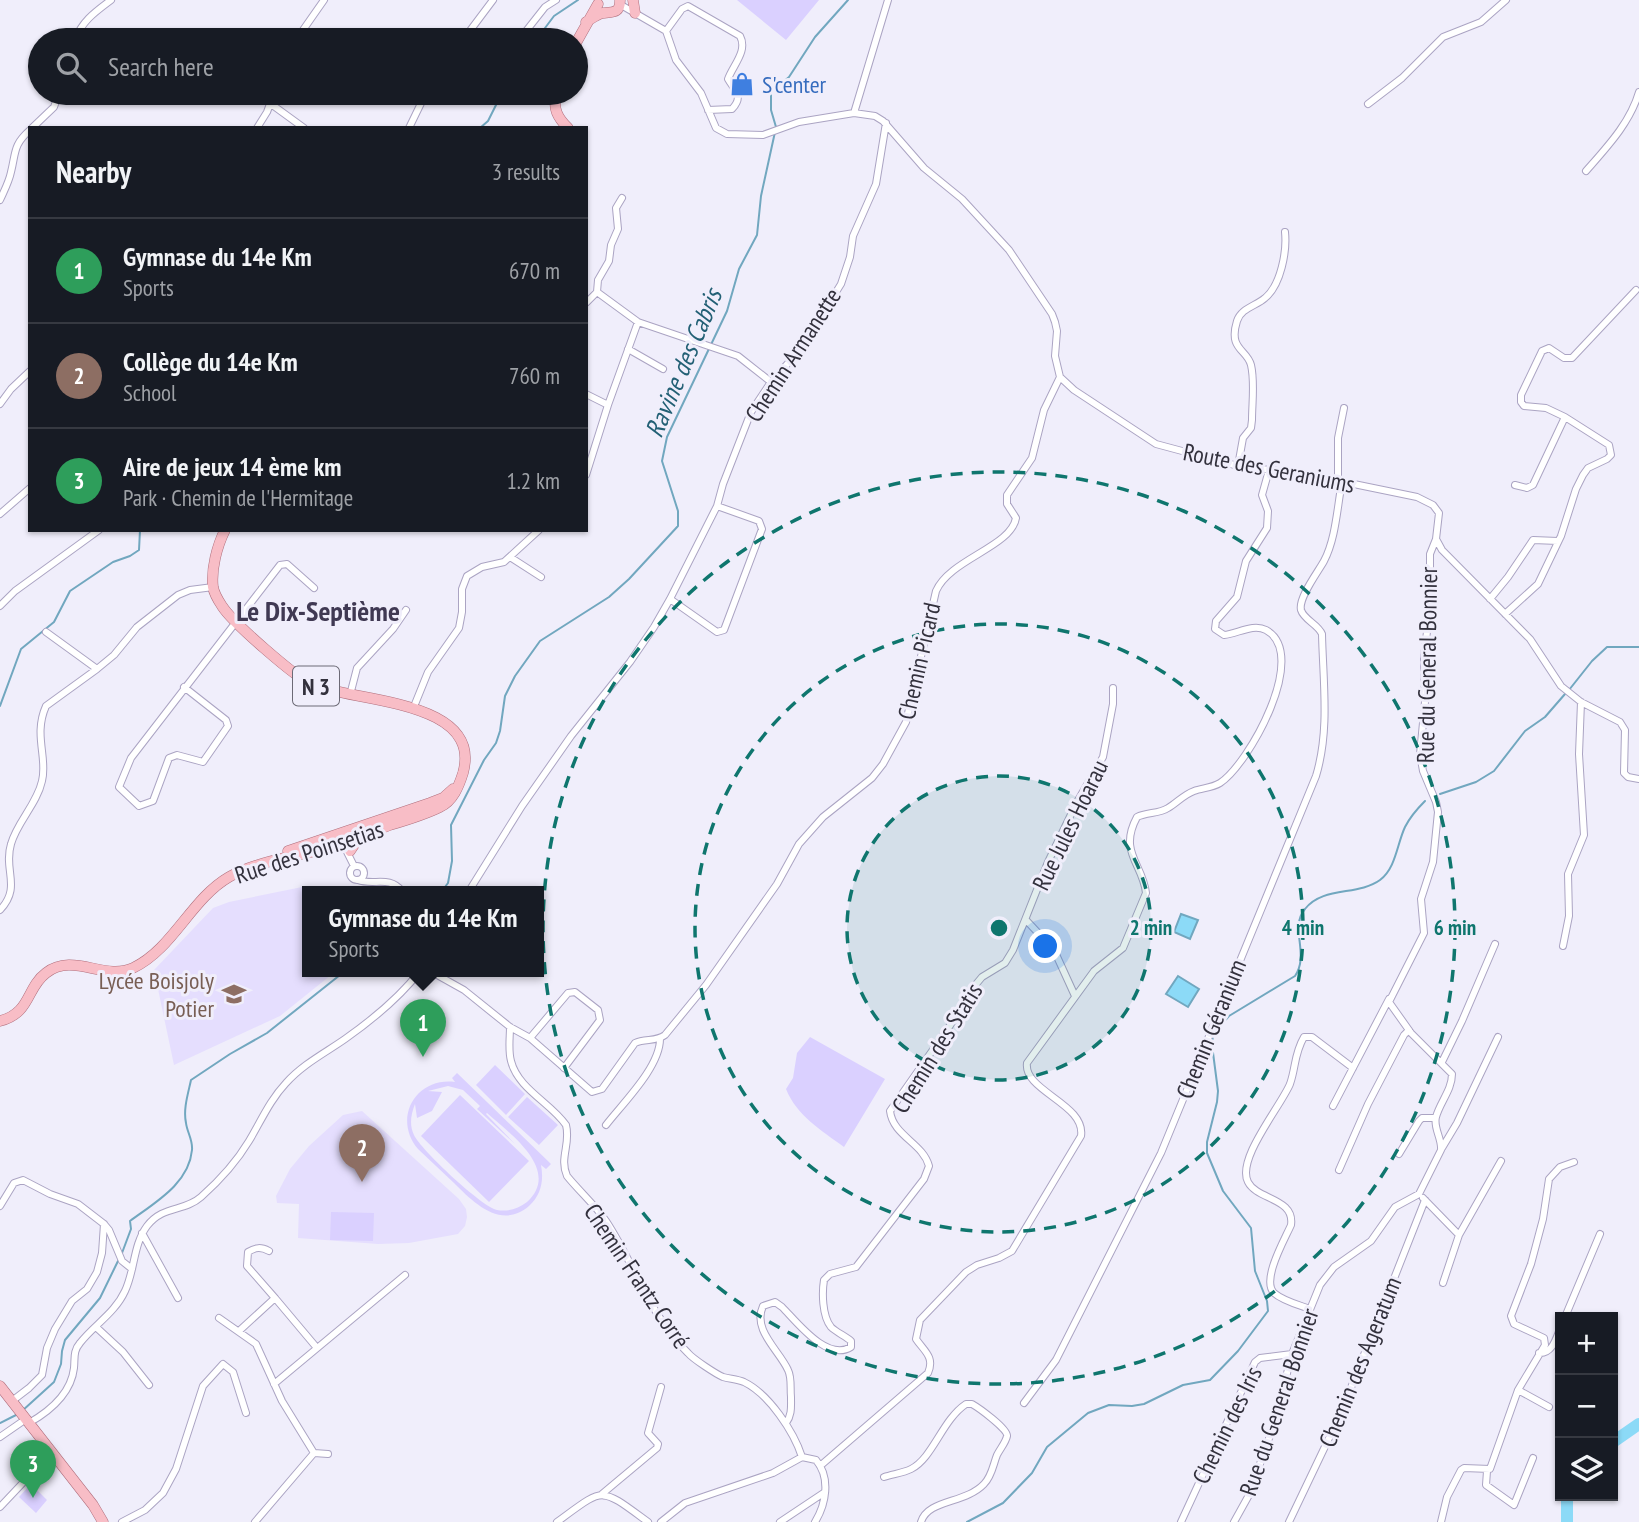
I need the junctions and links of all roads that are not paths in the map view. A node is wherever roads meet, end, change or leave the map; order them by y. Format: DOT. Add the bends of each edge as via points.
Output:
graph roads {
  1 [pos="111,0"];
  2 [pos="324,0"];
  3 [pos="493,0"];
  4 [pos="556,0"];
  5 [pos="633,0"];
  6 [pos="888,0"];
  7 [pos="1506,0"];
  8 [pos="619,5"];
  9 [pos="600,6"];
  10 [pos="635,13"];
  11 [pos="80,28"];
  12 [pos="304,28"];
  13 [pos="472,28"];
  14 [pos="528,28"];
  15 [pos="583,28"];
  16 [pos="666,32"];
  17 [pos="1639,92"];
  18 [pos="1368,104"];
  19 [pos="55,105"];
  20 [pos="270,105"];
  21 [pos="272,105"];
  22 [pos="420,105"];
  23 [pos="554,105"];
  24 [pos="708,110"];
  25 [pos="854,113"];
  26 [pos="886,122"];
  27 [pos="34,126"];
  28 [pos="258,126"];
  29 [pos="301,126"];
  30 [pos="410,126"];
  31 [pos="566,126"];
  32 [pos="28,131"];
  33 [pos="1586,171"];
  34 [pos="1,196"];
  35 [pos="622,198"];
  36 [pos="1285,232"];
  37 [pos="1636,290"];
  38 [pos="597,292"];
  39 [pos="588,301"];
  40 [pos="638,322"];
  41 [pos="628,349"];
  42 [pos="663,369"];
  43 [pos="28,373"];
  44 [pos="1060,377"];
  45 [pos="771,382"];
  46 [pos="588,395"];
  47 [pos="0,404"];
  48 [pos="608,405"];
  49 [pos="1344,408"];
  50 [pos="1565,417"];
  51 [pos="1238,466"];
  52 [pos="588,469"];
  53 [pos="1269,470"];
  54 [pos="1340,481"];
  55 [pos="1515,485"];
  56 [pos="28,490"];
  57 [pos="717,506"];
  58 [pos="0,514"];
  59 [pos="96,532"];
  60 [pos="224,532"];
  61 [pos="538,532"];
  62 [pos="1437,539"];
  63 [pos="1558,541"];
  64 [pos="510,557"];
  65 [pos="541,577"];
  66 [pos="213,587"];
  67 [pos="314,587"];
  68 [pos="1490,598"];
  69 [pos="670,599"];
  70 [pos="0,606"];
  71 [pos="406,610"];
  72 [pos="1505,614"];
  73 [pos="236,621"];
  74 [pos="46,632"];
  75 [pos="97,669"];
  76 [pos="184,687"];
  77 [pos="1112,688"];
  78 [pos="350,695"];
  79 [pos="1581,702"];
  80 [pos="413,709"];
  81 [pos="1639,779"];
  82 [pos="372,828"];
  83 [pos="344,843"];
  84 [pos="353,865"];
  85 [pos="364,873"];
  86 [pos="358,880"];
  87 [pos="377,881"];
  88 [pos="398,886"];
  89 [pos="472,886"];
  90 [pos="0,910"];
  91 [pos="1027,920"];
  92 [pos="1495,944"];
  93 [pos="1563,946"];
  94 [pos="138,965"];
  95 [pos="414,977"];
  96 [pos="440,977"];
  97 [pos="1075,996"];
  98 [pos="1389,999"];
  99 [pos="0,1021"];
  100 [pos="510,1027"];
  101 [pos="1409,1030"];
  102 [pos="1498,1037"];
  103 [pos="530,1038"];
  104 [pos="660,1039"];
  105 [pos="1442,1062"];
  106 [pos="564,1068"];
  107 [pos="1353,1068"];
  108 [pos="1333,1106"];
  109 [pos="1435,1118"];
  110 [pos="606,1125"];
  111 [pos="1441,1150"];
  112 [pos="1399,1154"];
  113 [pos="1500,1161"];
  114 [pos="1574,1163"];
  115 [pos="1339,1170"];
  116 [pos="1419,1194"];
  117 [pos="1425,1200"];
  118 [pos="0,1206"];
  119 [pos="104,1224"];
  120 [pos="142,1233"];
  121 [pos="1600,1234"];
  122 [pos="1459,1235"];
  123 [pos="269,1251"];
  124 [pos="132,1269"];
  125 [pos="405,1275"];
  126 [pos="1443,1283"];
  127 [pos="178,1298"];
  128 [pos="275,1298"];
  129 [pos="1310,1309"];
  130 [pos="1567,1312"];
  131 [pos="219,1318"];
  132 [pos="96,1327"];
  133 [pos="239,1332"];
  134 [pos="1555,1340"];
  135 [pos="317,1348"];
  136 [pos="1539,1353"];
  137 [pos="1292,1354"];
  138 [pos="274,1384"];
  139 [pos="149,1385"];
  140 [pos="0,1386"];
  141 [pos="661,1387"];
  142 [pos="1518,1390"];
  143 [pos="13,1403"];
  144 [pos="1024,1403"];
  145 [pos="1549,1407"];
  146 [pos="246,1413"];
  147 [pos="26,1420"];
  148 [pos="786,1423"];
  149 [pos="0,1437"];
  150 [pos="52,1452"];
  151 [pos="314,1453"];
  152 [pos="328,1454"];
  153 [pos="802,1457"];
  154 [pos="1533,1458"];
  155 [pos="820,1466"];
  156 [pos="1487,1471"];
  157 [pos="884,1478"];
  158 [pos="825,1492"];
  159 [pos="602,1494"];
  160 [pos="0,1507"];
  161 [pos="103,1522"];
  162 [pos="122,1522"];
  163 [pos="255,1522"];
  164 [pos="557,1522"];
  165 [pos="648,1522"];
  166 [pos="661,1522"];
  167 [pos="780,1522"];
  168 [pos="815,1522"];
  169 [pos="921,1522"];
  170 [pos="1181,1522"];
  171 [pos="1234,1522"];
  172 [pos="1289,1522"];
  173 [pos="1441,1522"];
  1 -- 11 [label="street"];
  2 -- 12 [label="street"];
  3 -- 13 [label="street"];
  4 -- 14 [label="street"];
  5 -- 10 [label="main road"];
  6 -- 25 [label="street"];
  7 -- 18 [label="street" via="1480,22 1444,37"];
  8 -- 9 [label="main road"];
  8 -- 10 [label="street"];
  9 -- 15 [label="main road"];
  10 -- 16 [label="street"];
  16 -- 24 [label="street" via="676,60"];
  16 -- 24 [label="street" via="688,6 743,40 743,50 728,79 738,103 732,109"];
  17 -- 33 [label="street" via="1612,141"];
  19 -- 27 [label="street"];
  20 -- 28 [label="street"];
  21 -- 29 [label="street"];
  22 -- 30 [label="street"];
  23 -- 31 [label="main road"];
  24 -- 25 [label="street" via="716,128 727,134 755,135"];
  25 -- 26 [label="street"];
  26 -- 44 [label="street" via="1023,269 1055,322"];
  26 -- 45 [label="street, Chemin Armanette" via="876,184 853,236 841,284 800,351"];
  32 -- 34 [label="street" via="15,149"];
  35 -- 38 [label="street" via="616,211 618,229"];
  36 -- 51 [label="street" via="1285,255 1272,290 1242,313 1236,324 1236,345 1251,366 1252,407 1252,425 1243,438"];
  37 -- 50 [label="street" via="1572,358 1549,348 1542,351 1521,402"];
  38 -- 39 [label="street"];
  38 -- 40 [label="street"];
  40 -- 41 [label="street"];
  40 -- 45 [label="street" via="738,356"];
  41 -- 42 [label="street"];
  41 -- 48 [label="street"];
  43 -- 47 [label="street"];
  44 -- 51 [label="street, Route des Geraniums" via="1156,443"];
  44 -- 104 [label="street, Chemin Picard" via="1044,410 1032,458 1007,495 1014,524 946,575 936,591 902,732 872,778 823,817 799,844 777,884 706,985"];
  45 -- 57 [label="street, Chemin Armanette" via="751,412"];
  46 -- 48 [label="street"];
  48 -- 52 [label="street"];
  49 -- 54 [label="street" via="1338,438"];
  50 -- 55 [label="street" via="1533,485"];
  50 -- 63 [label="street" via="1609,445 1611,455 1583,475"];
  51 -- 53 [label="street, Route des Geraniums"];
  53 -- 54 [label="street, Route des Geraniums"];
  53 -- 97 [label="street" via="1262,495 1268,511 1267,528 1248,555 1237,597 1215,626 1224,635 1256,628 1271,634 1282,653 1279,686 1252,744 1221,782 1193,791 1166,810 1137,817 1131,850 1145,896 1123,948 1094,971"];
  54 -- 62 [label="street, Route des Geraniums" via="1417,497 1433,505 1439,513"];
  54 -- 144 [label="street, Chemin Géranium" via="1328,553 1301,606 1322,634 1324,727 1316,776 1161,1153 1056,1360"];
  56 -- 58 [label="street"];
  57 -- 69 [label="street, Chemin Armanette"];
  57 -- 69 [label="street" via="759,521 762,528 724,630 716,632"];
  59 -- 70 [label="street"];
  60 -- 66 [label="main road" via="216,553"];
  61 -- 64 [label="street"];
  62 -- 68 [label="street" via="1442,550"];
  62 -- 98 [label="street, Rue du General Bonnier" via="1430,554 1420,754 1438,812 1434,851 1422,889 1424,933"];
  63 -- 68 [label="street" via="1533,540"];
  63 -- 72 [label="street" via="1538,584"];
  64 -- 65 [label="street"];
  64 -- 80 [label="street" via="467,576 459,628 428,672"];
  66 -- 73 [label="main road, Rue des Poinsetias / N 3"];
  66 -- 75 [label="street" via="178,595 137,627"];
  67 -- 73 [label="street" via="288,564 280,565"];
  68 -- 72 [label="street"];
  69 -- 89 [label="street, Chemin Armanette" via="631,662 522,806"];
  71 -- 78 [label="street" via="358,668"];
  72 -- 79 [label="street" via="1541,652 1561,686"];
  73 -- 76 [label="street"];
  73 -- 78 [label="main road, Rue des Poinsetias / N 3" via="302,680"];
  74 -- 75 [label="street"];
  75 -- 90 [label="street" via="50,701 43,712 39,739 42,782 11,841 12,892"];
  76 -- 76 [label="street" via="228,726 203,761 177,755 169,758 153,801 139,806 121,791 122,775"];
  77 -- 91 [label="street, Rue Jules Hoarau" via="1103,757 1048,862"];
  78 -- 80 [label="main road, Rue des Poinsetias / N 3"];
  79 -- 81 [label="street" via="1623,726 1625,773"];
  79 -- 93 [label="street" via="1584,835 1568,874 1569,915"];
  80 -- 82 [label="main road, Rue des Poinsetias / N 3" via="438,716 459,736 466,761 459,784 447,804"];
  82 -- 83 [label="main road, Rue des Poinsetias / N 3"];
  82 -- 83 [label="main road" via="356,842"];
  83 -- 84 [label="street"];
  83 -- 94 [label="main road, Rue des Poinsetias" via="228,878"];
  83 -- 94 [label="main road, Rue des Poinsetias / N 3" via="219,877"];
  84 -- 85 [label="street" via="361,866"];
  84 -- 86 [label="street" via="350,876"];
  85 -- 86 [label="street"];
  85 -- 87 [label="street"];
  86 -- 87 [label="street"];
  87 -- 88 [label="street"];
  91 -- 97 [label="street" via="1054,950"];
  91 -- 148 [label="street, Chemin des Statis" via="1005,963 972,989 890,1111 893,1123 923,1153 929,1166 924,1179 856,1267 824,1280 827,1321 851,1341 851,1347 836,1351 822,1345 775,1302 760,1312 766,1336 790,1375 791,1412"];
  92 -- 105 [label="street"];
  94 -- 99 [label="main road" via="109,972 60,966 38,981 28,1002 14,1015"];
  95 -- 120 [label="street" via="379,1013 286,1083 229,1168 203,1196 162,1212"];
  96 -- 100 [label="street"];
  97 -- 155 [label="street" via="1026,1067 1031,1078 1079,1121 1081,1136 1012,1251 966,1272 920,1320 916,1339 929,1355 928,1373"];
  98 -- 101 [label="street"];
  98 -- 107 [label="street, Rue du General Bonnier"];
  100 -- 103 [label="street"];
  100 -- 148 [label="street, Chemin Frantz Corré" via="509,1051 516,1073 566,1125 568,1142 563,1157 567,1176 604,1219 678,1344 718,1374 757,1391"];
  101 -- 105 [label="street"];
  101 -- 115 [label="street" via="1368,1104"];
  102 -- 111 [label="street, Rue du General Bonnier"];
  103 -- 106 [label="street"];
  103 -- 106 [label="street" via="568,993 575,992 598,1010 600,1020"];
  104 -- 106 [label="street, Chemin Picard" via="635,1043 596,1092"];
  104 -- 110 [label="street, Chemin Picard" via="647,1072"];
  105 -- 109 [label="street" via="1452,1077"];
  107 -- 108 [label="street, Rue du General Bonnier"];
  107 -- 129 [label="street" via="1312,1037 1304,1038 1285,1094 1252,1151 1245,1175 1254,1189 1275,1200 1292,1217 1269,1276 1270,1288"];
  109 -- 111 [label="street"];
  109 -- 112 [label="street" via="1422,1118"];
  111 -- 116 [label="street, Rue du General Bonnier"];
  113 -- 122 [label="street"];
  114 -- 136 [label="street" via="1560,1167 1549,1179 1537,1241 1511,1313 1514,1324 1545,1339"];
  116 -- 117 [label="street"];
  116 -- 129 [label="street, Rue du General Bonnier" via="1395,1207 1371,1241 1328,1272"];
  117 -- 122 [label="street"];
  117 -- 172 [label="street, Chemin des Ageratum" via="1341,1413"];
  118 -- 119 [label="street" via="14,1183 27,1180 78,1204"];
  119 -- 124 [label="street" via="122,1261"];
  119 -- 143 [label="street" via="97,1272 55,1329 42,1375"];
  120 -- 124 [label="street"];
  120 -- 127 [label="street"];
  121 -- 130 [label="street"];
  122 -- 126 [label="street"];
  123 -- 128 [label="street" via="253,1249 246,1262"];
  124 -- 132 [label="street" via="120,1301"];
  125 -- 135 [label="street"];
  128 -- 133 [label="street"];
  128 -- 135 [label="street"];
  129 -- 137 [label="street, Rue du General Bonnier"];
  131 -- 133 [label="street"];
  132 -- 139 [label="street"];
  132 -- 147 [label="street" via="76,1348 73,1373 63,1395 54,1406"];
  133 -- 138 [label="street" via="256,1344"];
  134 -- 136 [label="street" via="1547,1353"];
  135 -- 138 [label="street"];
  136 -- 142 [label="street"];
  137 -- 170 [label="street, Chemin des Iris" via="1256,1360"];
  137 -- 171 [label="street, Rue du General Bonnier" via="1273,1427"];
  138 -- 151 [label="street"];
  140 -- 143 [label="main road"];
  141 -- 159 [label="street" via="648,1433 657,1448"];
  142 -- 145 [label="street"];
  142 -- 156 [label="street"];
  143 -- 147 [label="main road"];
  146 -- 162 [label="street" via="233,1372 223,1364 203,1386 176,1469 163,1493"];
  147 -- 149 [label="street"];
  147 -- 150 [label="main road"];
  148 -- 153 [label="street, Chemin Frantz Corré"];
  150 -- 160 [label="street"];
  150 -- 161 [label="main road"];
  151 -- 152 [label="street"];
  151 -- 163 [label="street"];
  153 -- 155 [label="street" via="816,1460"];
  153 -- 166 [label="street" via="773,1473 685,1503"];
  154 -- 156 [label="street" via="1514,1505 1486,1485"];
  155 -- 158 [label="street"];
  156 -- 173 [label="street" via="1461,1470"];
  157 -- 169 [label="street" via="919,1464 948,1421 966,1404 1005,1428 1007,1437 983,1485 963,1498 932,1507"];
  158 -- 167 [label="street"];
  158 -- 168 [label="street"];
  159 -- 164 [label="street"];
  159 -- 165 [label="street"];
}
